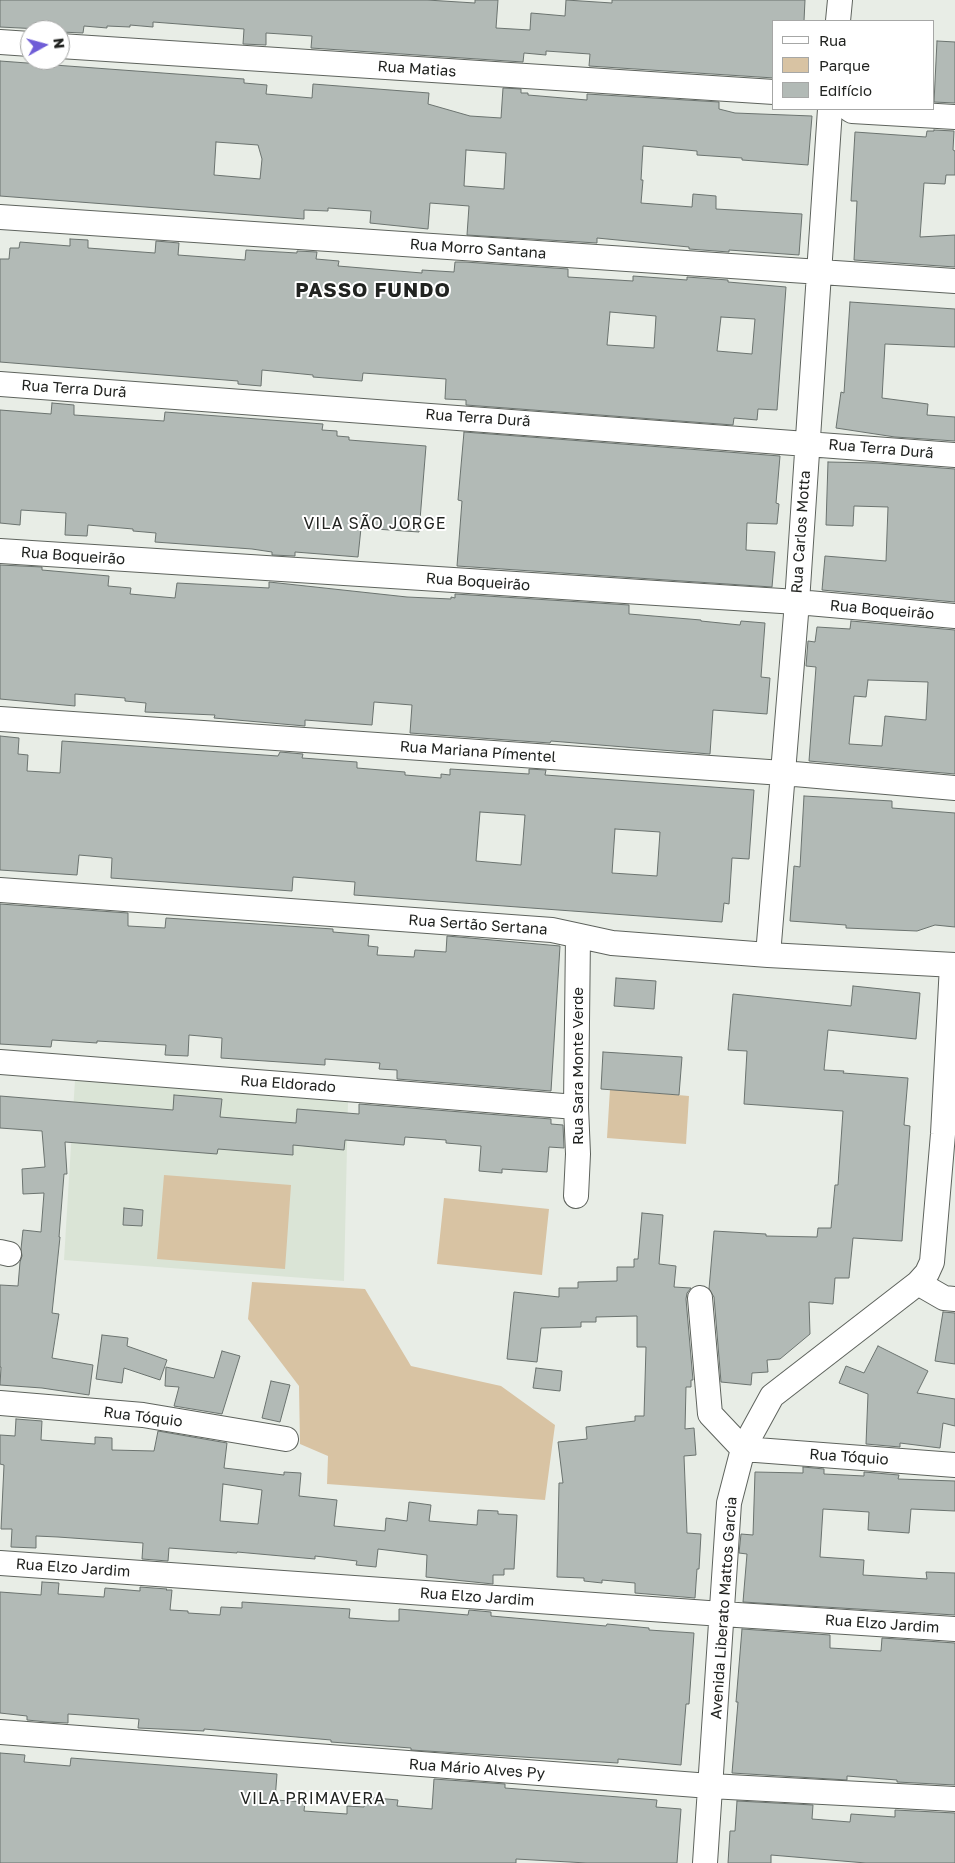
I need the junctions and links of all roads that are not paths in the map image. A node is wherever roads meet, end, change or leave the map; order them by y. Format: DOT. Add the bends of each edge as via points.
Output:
graph roads {
  1 [pos="840,0"];
  2 [pos="838,20"];
  3 [pos="0,42"];
  4 [pos="20,43"];
  5 [pos="70,47"];
  6 [pos="772,92"];
  7 [pos="830,110"];
  8 [pos="850,110"];
  9 [pos="955,117"];
  10 [pos="0,217"];
  11 [pos="819,271"];
  12 [pos="955,281"];
  13 [pos="0,384"];
  14 [pos="807,442"];
  15 [pos="955,455"];
  16 [pos="0,551"];
  17 [pos="797,602"];
  18 [pos="955,616"];
  19 [pos="0,719"];
  20 [pos="783,773"];
  21 [pos="955,788"];
  22 [pos="0,890"];
  23 [pos="578,936"];
  24 [pos="768,955"];
  25 [pos="953,965"];
  26 [pos="0,1062"];
  27 [pos="576,1107"];
  28 [pos="949,1134"];
  29 [pos="576,1196"];
  30 [pos="918,1283"];
  31 [pos="700,1298"];
  32 [pos="955,1299"];
  33 [pos="0,1403"];
  34 [pos="286,1439"];
  35 [pos="743,1449"];
  36 [pos="955,1465"];
  37 [pos="0,1563"];
  38 [pos="722,1614"];
  39 [pos="955,1629"];
  40 [pos="0,1732"];
  41 [pos="710,1786"];
  42 [pos="955,1799"];
  43 [pos="705,1863"];
  1 -- 2 [label="street"];
  3 -- 4 [label="street"];
  5 -- 6 [label="street, Rua Matias"];
  7 -- 11 [label="street, Rua Carlos Motta"];
  8 -- 9 [label="street"];
  10 -- 11 [label="street, Rua Morro Santana"];
  11 -- 12 [label="street, Rua Morro Santana"];
  11 -- 14 [label="street, Rua Carlos Motta"];
  13 -- 14 [label="street, Rua Terra Durã"];
  14 -- 15 [label="street, Rua Terra Durã"];
  14 -- 17 [label="street, Rua Carlos Motta"];
  16 -- 17 [label="street, Rua Boqueirão"];
  17 -- 18 [label="street, Rua Boqueirão"];
  17 -- 20 [label="street, Rua Carlos Motta"];
  19 -- 20 [label="street, Rua Mariana Pímentel"];
  20 -- 21 [label="street, Rua Mariana Pímentel"];
  20 -- 24 [label="street, Rua Carlos Motta"];
  22 -- 23 [label="street, Rua Sertão Sertana" via="552,930"];
  23 -- 24 [label="street, Rua Sertão Sertana" via="612,943"];
  23 -- 27 [label="street, Rua Sara Monte Verde"];
  24 -- 25 [label="street, Rua Sertão Sertana"];
  25 -- 28 [label="street, Avenida Liberato Mattos Garcia"];
  26 -- 27 [label="street, Rua Eldorado"];
  27 -- 29 [label="street, Rua Sara Monte Verde"];
  28 -- 30 [label="street, Avenida Liberato Mattos Garcia" via="932,1262"];
  30 -- 32 [label="street" via="944,1298"];
  30 -- 35 [label="street, Avenida Liberato Mattos Garcia" via="772,1396"];
  31 -- 35 [label="street" via="710,1414"];
  33 -- 34 [label="street, Rua Tóquio" via="143,1415"];
  35 -- 36 [label="street, Rua Tóquio"];
  35 -- 38 [label="street, Avenida Liberato Mattos Garcia" via="729,1503"];
  37 -- 38 [label="street, Rua Elzo Jardim"];
  38 -- 39 [label="street, Rua Elzo Jardim"];
  38 -- 41 [label="street, Avenida Liberato Mattos Garcia"];
  40 -- 41 [label="street, Rua Mário Alves Py"];
  41 -- 42 [label="street, Rua Mário Alves Py"];
  41 -- 43 [label="street, Avenida Liberato Mattos Garcia"];
}
